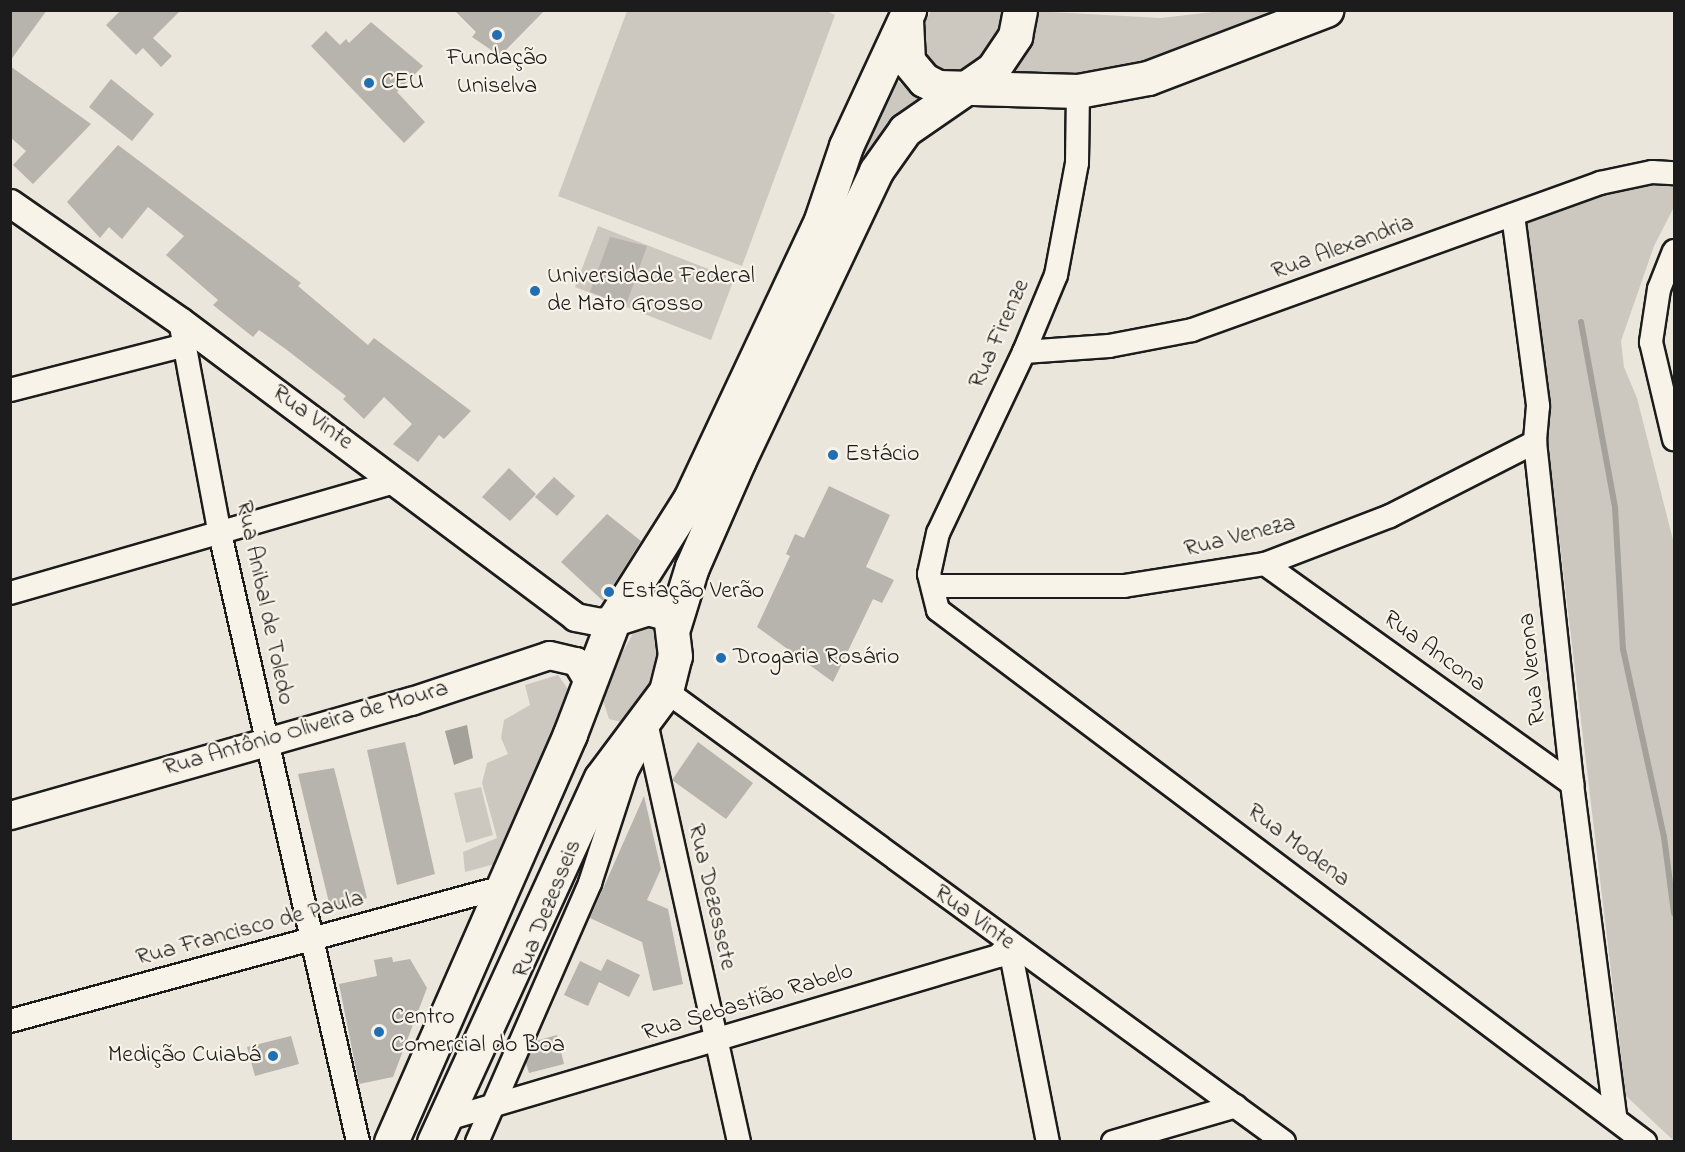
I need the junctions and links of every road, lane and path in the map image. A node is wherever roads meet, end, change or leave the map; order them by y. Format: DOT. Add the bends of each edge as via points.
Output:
graph roads {
  1 [pos="1020,10"];
  2 [pos="1326,10"];
  3 [pos="908,13"];
  4 [pos="965,88"];
  5 [pos="1078,91"];
  6 [pos="1674,173"];
  7 [pos="10,203"];
  8 [pos="1513,215"];
  9 [pos="1674,250"];
  10 [pos="183,333"];
  11 [pos="1024,352"];
  12 [pos="10,390"];
  13 [pos="1670,405"];
  14 [pos="1674,439"];
  15 [pos="1535,442"];
  16 [pos="397,481"];
  17 [pos="219,529"];
  18 [pos="1265,564"];
  19 [pos="935,586"];
  20 [pos="10,593"];
  21 [pos="614,619"];
  22 [pos="674,625"];
  23 [pos="589,683"];
  24 [pos="666,691"];
  25 [pos="638,735"];
  26 [pos="267,741"];
  27 [pos="1572,783"];
  28 [pos="10,815"];
  29 [pos="503,887"];
  30 [pos="314,941"];
  31 [pos="1009,944"];
  32 [pos="10,1021"];
  33 [pos="716,1042"];
  34 [pos="496,1104"];
  35 [pos="1236,1106"];
  36 [pos="1615,1116"];
  37 [pos="397,1129"];
  38 [pos="439,1131"];
  39 [pos="357,1136"];
  40 [pos="477,1142"];
  41 [pos="739,1142"];
  42 [pos="1048,1142"];
  43 [pos="1113,1142"];
  44 [pos="1284,1142"];
  45 [pos="1645,1142"];
  1 -- 4 [label="main road" via="1005,55"];
  2 -- 5 [label="main road" via="1148,78"];
  3 -- 4 [label="main road" via="904,48 914,70 938,87"];
  3 -- 21 [label="main road" via="846,146 821,219 690,498"];
  4 -- 5 [label="main road"];
  4 -- 22 [label="main road" via="905,130 876,171 734,471 692,567"];
  5 -- 11 [label="street, Rua Firenze" via="1077,163 1068,227 1056,275"];
  6 -- 8 [label="street, Rua Alexandria" via="1652,172 1600,183"];
  7 -- 10 [label="street, Rua Vinte"];
  8 -- 11 [label="street, Rua Alexandria" via="1192,330 1109,346"];
  8 -- 15 [label="street, Rua Verona" via="1538,406"];
  9 -- 13 [label="street" via="1659,290 1651,342"];
  10 -- 12 [label="street"];
  10 -- 16 [label="street, Rua Vinte"];
  10 -- 17 [label="street, Rua Anibal de Toledo"];
  11 -- 19 [label="street, Rua Firenze" via="938,533 929,560"];
  13 -- 14 [label="street"];
  15 -- 18 [label="street, Rua Veneza" via="1390,516"];
  15 -- 27 [label="street, Rua Verona"];
  16 -- 17 [label="street"];
  16 -- 21 [label="street, Rua Vinte" via="575,617 600,622"];
  17 -- 20 [label="street"];
  17 -- 26 [label="street, Rua Anibal de Toledo"];
  18 -- 19 [label="street, Rua Veneza" via="1124,586"];
  18 -- 27 [label="street, Rua Ancona"];
  19 -- 36 [label="street, Rua Modena" via="935,602 945,617"];
  21 -- 22 [label="main road" via="648,608 670,614"];
  21 -- 23 [label="main road"];
  22 -- 24 [label="main road" via="675,656"];
  23 -- 25 [label="main road" via="588,720 604,740"];
  23 -- 26 [label="street, Rua Antônio Oliveira de Moura" via="576,661 549,655"];
  23 -- 29 [label="main road"];
  24 -- 25 [label="main road"];
  24 -- 31 [label="street, Rua Vinte"];
  25 -- 33 [label="street, Rua Dezessete"];
  25 -- 34 [label="street, Rua Dezesseis" via="590,883"];
  25 -- 38 [label="main road" via="601,778"];
  26 -- 28 [label="street, Rua Antônio Oliveira de Moura"];
  26 -- 30 [label="street, Rua Anibal de Toledo"];
  27 -- 36 [label="street, Rua Verona"];
  29 -- 30 [label="street, Rua Francisco de Paula"];
  29 -- 37 [label="main road"];
  30 -- 32 [label="street, Rua Francisco de Paula"];
  30 -- 39 [label="street, Rua Anibal de Toledo"];
  31 -- 33 [label="street, Rua Sebastião Rabelo" via="998,956"];
  31 -- 35 [label="street, Rua Vinte"];
  31 -- 42 [label="street"];
  33 -- 34 [label="street, Rua Sebastião Rabelo"];
  33 -- 41 [label="street, Rua Dezessete"];
  34 -- 38 [label="street, Rua Sebastião Rabelo"];
  34 -- 40 [label="street, Rua Dezesseis"];
  35 -- 43 [label="street"];
  35 -- 44 [label="street, Rua Vinte"];
  36 -- 45 [label="street, Rua Modena"];
  37 -- 39 [label="street"];
}
